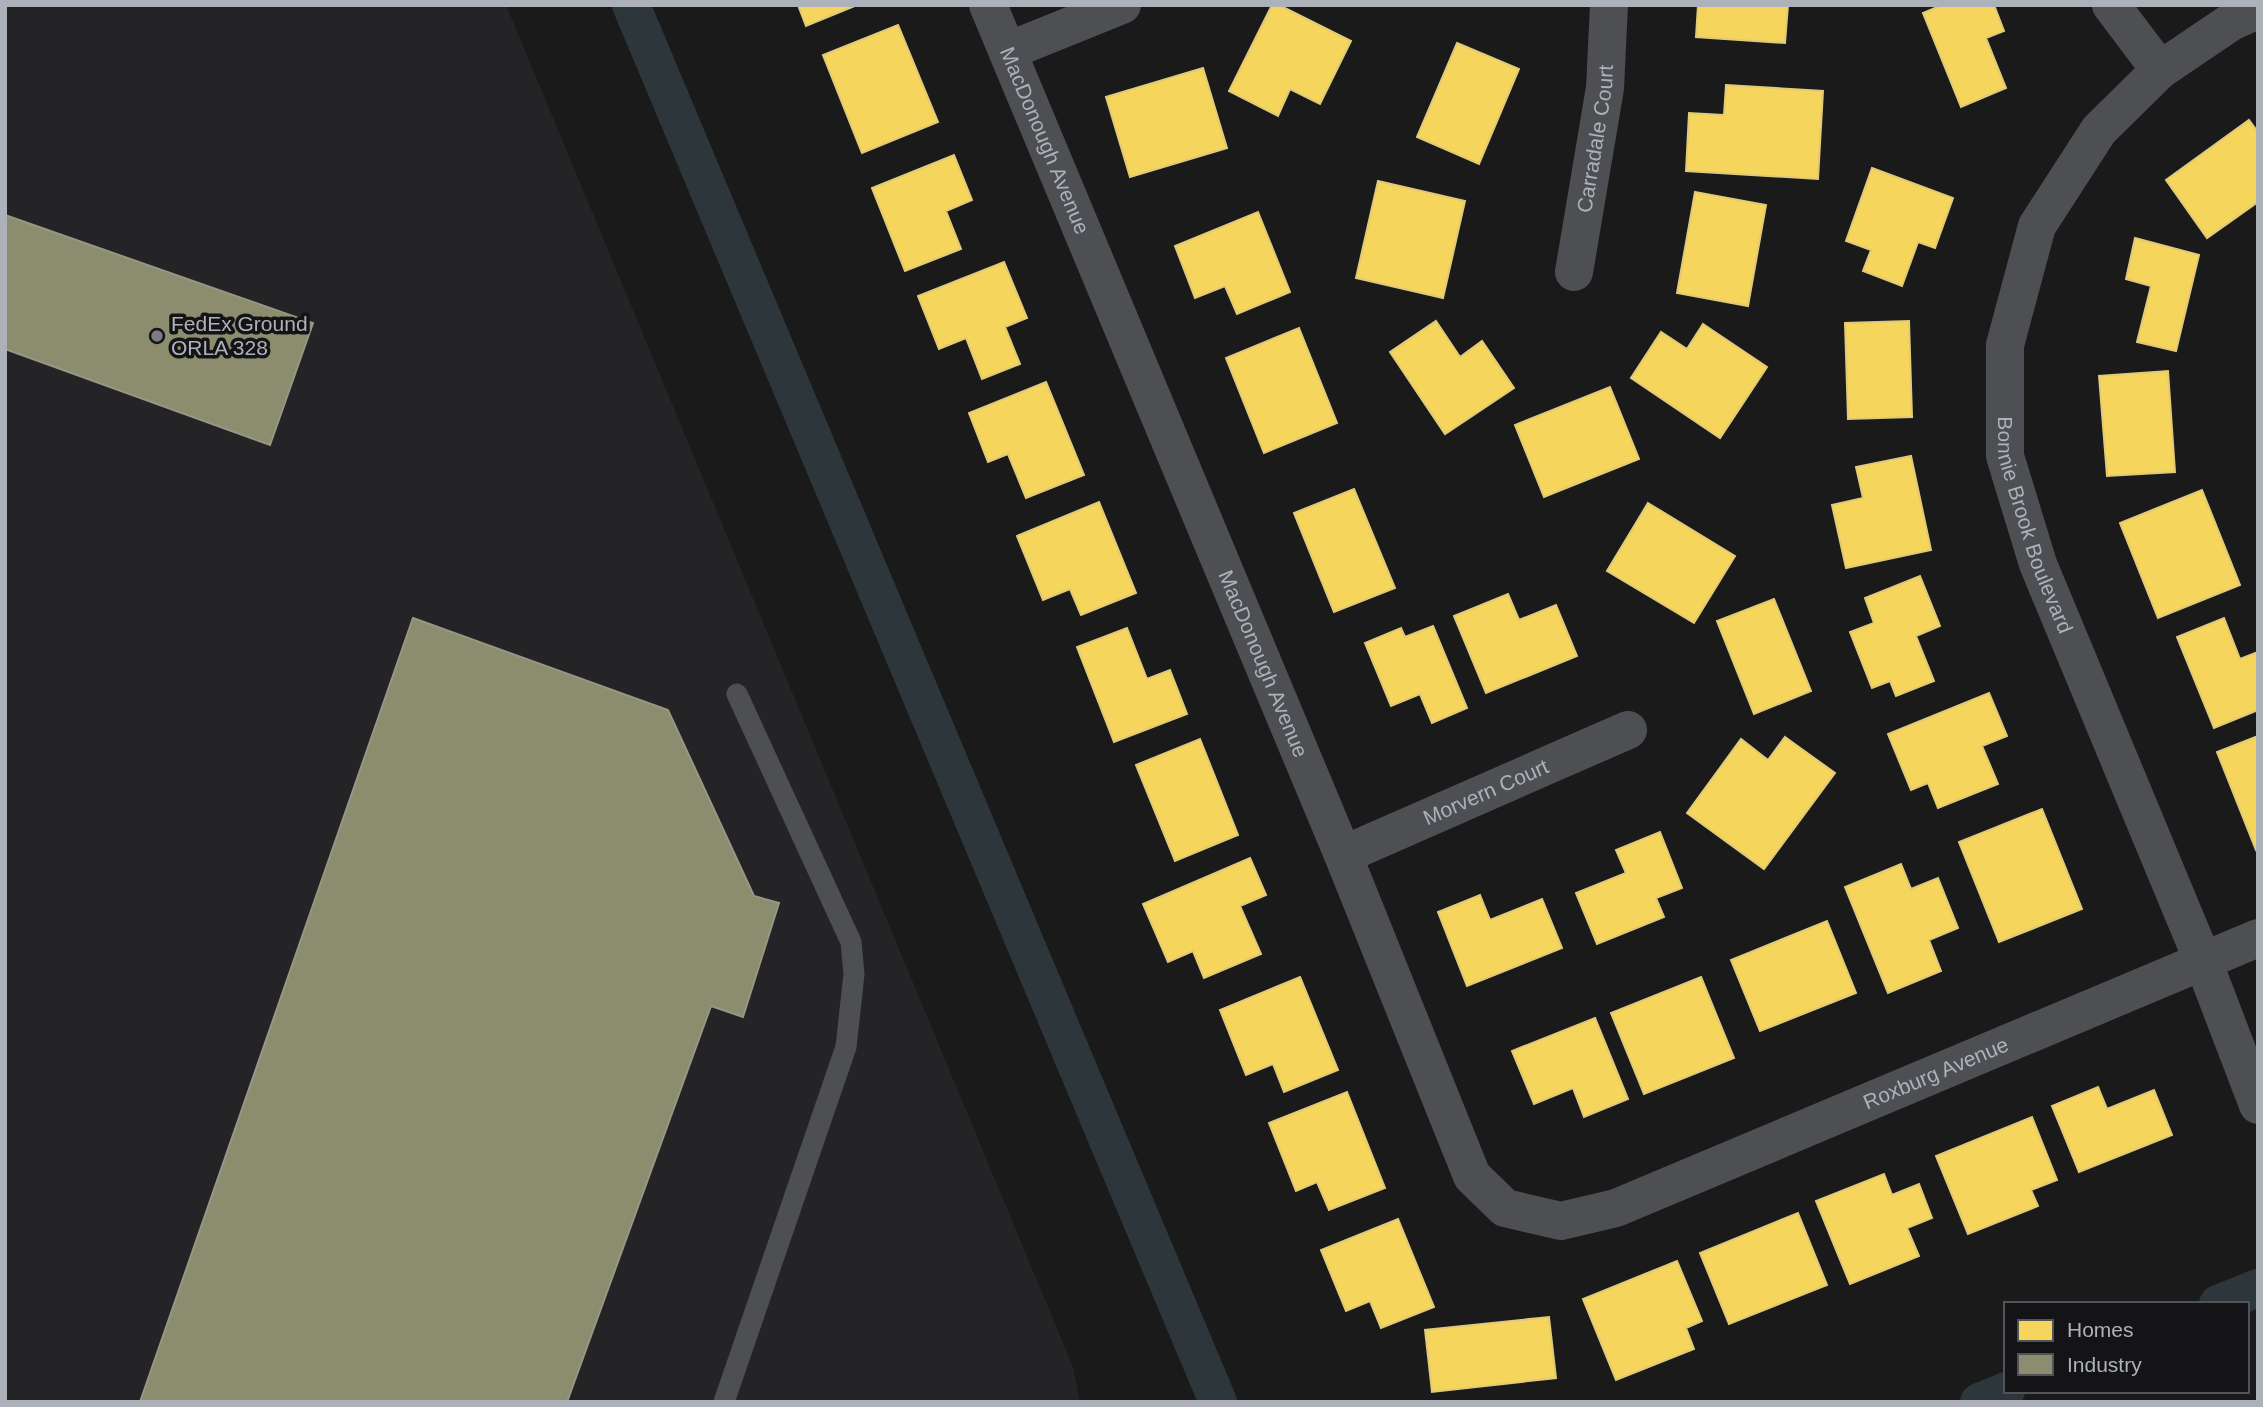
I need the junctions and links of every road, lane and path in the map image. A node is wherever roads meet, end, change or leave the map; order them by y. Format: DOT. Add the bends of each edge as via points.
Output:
graph roads {
  1 [pos="988,5"];
  2 [pos="1122,5"];
  3 [pos="1609,5"];
  4 [pos="2111,5"];
  5 [pos="2258,10"];
  6 [pos="1008,51"];
  7 [pos="2160,70"];
  8 [pos="1574,272"];
  9 [pos="737,694"];
  10 [pos="1628,730"];
  11 [pos="1343,855"];
  12 [pos="2258,938"];
  13 [pos="2203,961"];
  14 [pos="2258,1105"];
  15 [pos="1616,1208"];
  16 [pos="724,1402"];
  1 -- 6 [label="street, MacDonough Avenue"];
  2 -- 6 [label="street"];
  3 -- 8 [label="street, Carradale Court" via="1605,88"];
  4 -- 7 [label="street"];
  5 -- 7 [label="street, Bonnie Brook Boulevard" via="2231,22"];
  6 -- 11 [label="street, MacDonough Avenue"];
  7 -- 13 [label="street, Bonnie Brook Boulevard" via="2099,130 2037,226 2005,345 2005,456 2038,564"];
  9 -- 16 [label="lane" via="851,942 854,974 846,1047"];
  10 -- 11 [label="street, Morvern Court"];
  11 -- 15 [label="street, MacDonough Avenue" via="1472,1176 1505,1208 1560,1221"];
  12 -- 13 [label="street, Roxburg Avenue"];
  13 -- 14 [label="street, Bonnie Brook Boulevard"];
  13 -- 15 [label="street, Roxburg Avenue"];
}
